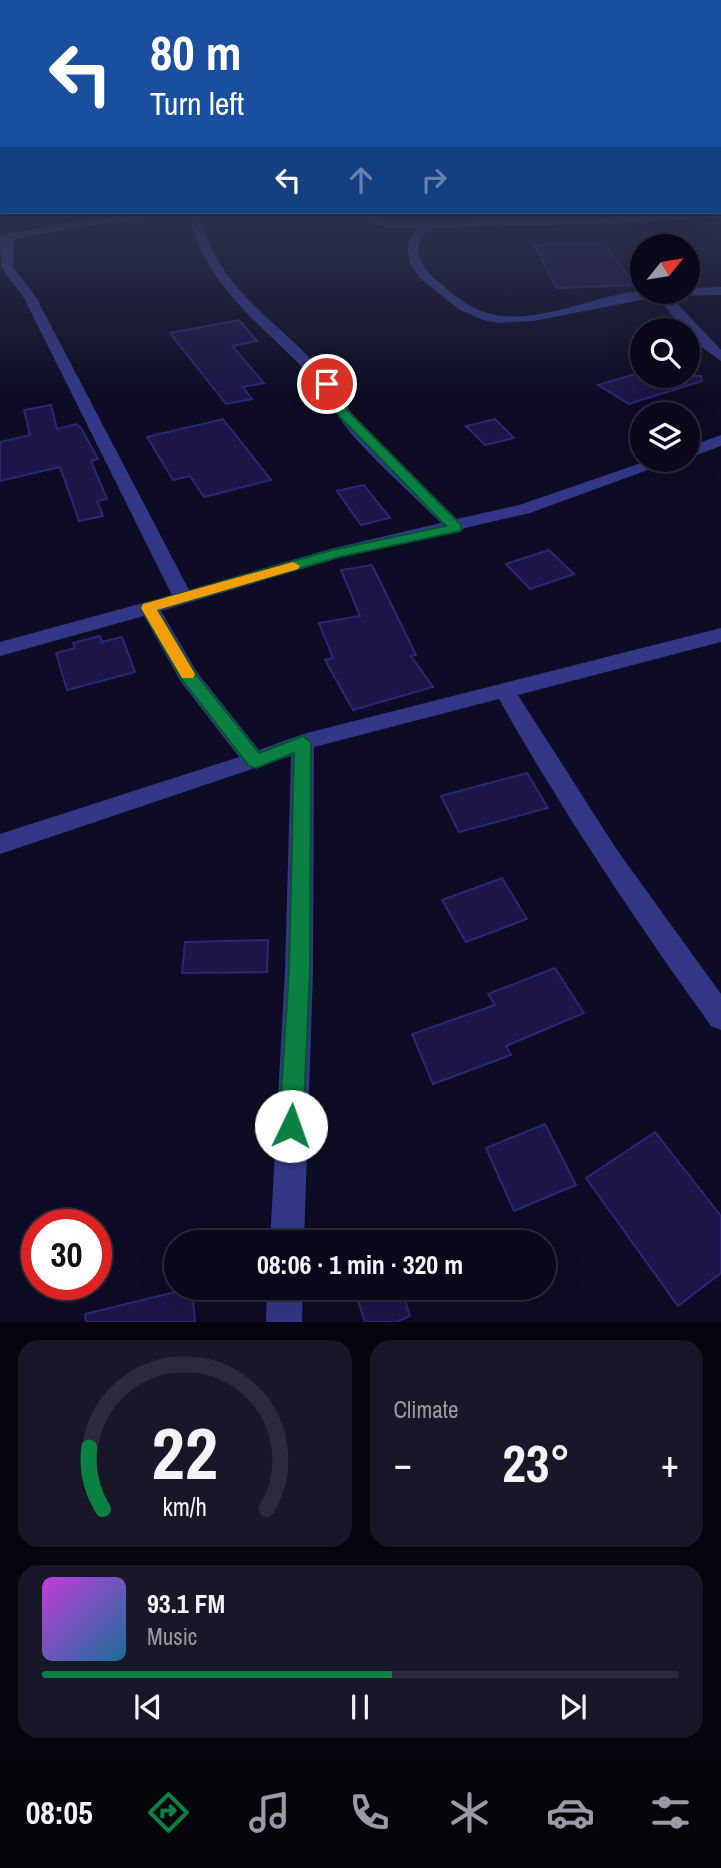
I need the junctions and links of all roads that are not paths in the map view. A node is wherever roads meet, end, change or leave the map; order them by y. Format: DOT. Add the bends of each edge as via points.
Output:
graph roads {
  1 [pos="13,274"];
  2 [pos="220,274"];
  3 [pos="425,274"];
  4 [pos="721,291"];
  5 [pos="700,292"];
  6 [pos="630,298"];
  7 [pos="670,304"];
  8 [pos="721,356"];
  9 [pos="721,440"];
  10 [pos="700,448"];
  11 [pos="632,472"];
  12 [pos="456,528"];
  13 [pos="183,598"];
  14 [pos="149,608"];
  15 [pos="721,635"];
  16 [pos="0,649"];
  17 [pos="504,690"];
  18 [pos="303,742"];
  19 [pos="256,761"];
  20 [pos="0,844"];
  21 [pos="721,1017"];
  22 [pos="288,1230"];
  23 [pos="285,1300"];
  24 [pos="284,1322"];
  1 -- 13 [label="street" via="30,297"];
  2 -- 12 [label="street" via="231,293 305,361 327,384 344,413"];
  3 -- 6 [label="street" via="447,295 482,316 499,319"];
  4 -- 5 [label="street"];
  7 -- 8 [label="street"];
  9 -- 10 [label="street"];
  11 -- 12 [label="street"];
  12 -- 13 [label="street" via="337,553"];
  13 -- 14 [label="street"];
  14 -- 16 [label="street"];
  14 -- 19 [label="street" via="189,677"];
  15 -- 17 [label="street"];
  17 -- 18 [label="street"];
  17 -- 21 [label="street" via="547,767 627,890"];
  18 -- 19 [label="street"];
  18 -- 22 [label="street"];
  19 -- 20 [label="street"];
  23 -- 24 [label="street"];
}
